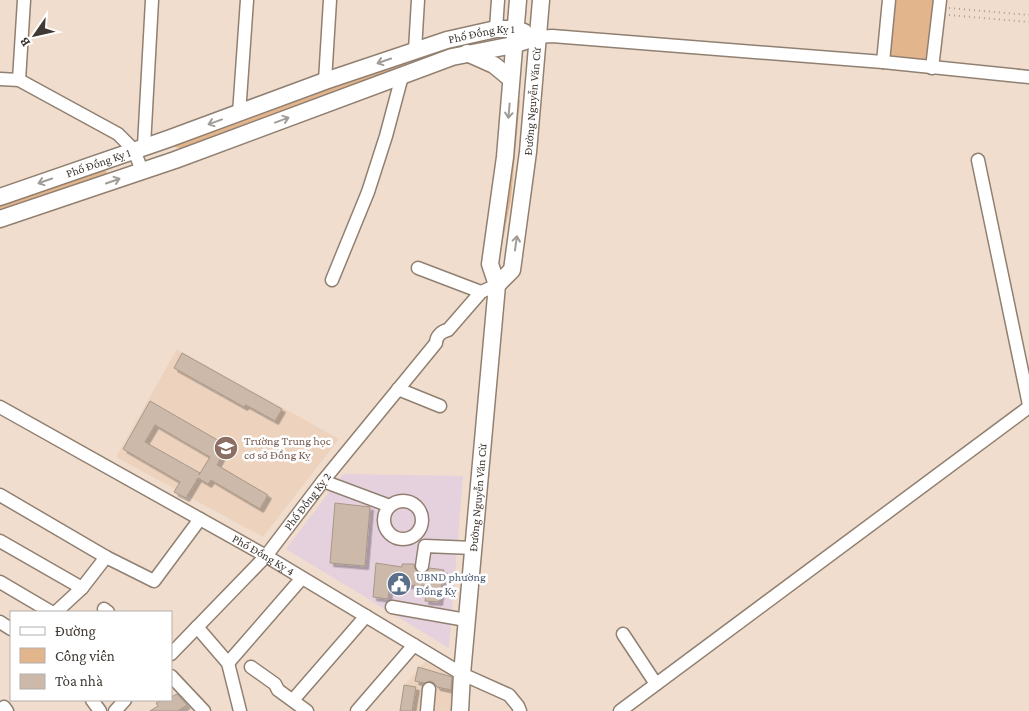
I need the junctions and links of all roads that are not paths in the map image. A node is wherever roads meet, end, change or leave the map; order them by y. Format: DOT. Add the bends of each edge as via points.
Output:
graph roads {
  1 [pos="24,0"];
  2 [pos="152,0"];
  3 [pos="247,0"];
  4 [pos="330,0"];
  5 [pos="418,0"];
  6 [pos="498,0"];
  7 [pos="518,0"];
  8 [pos="541,0"];
  9 [pos="889,0"];
  10 [pos="939,7"];
  11 [pos="496,28"];
  12 [pos="514,37"];
  13 [pos="538,37"];
  14 [pos="415,50"];
  15 [pos="467,53"];
  16 [pos="883,62"];
  17 [pos="932,68"];
  18 [pos="402,76"];
  19 [pos="1029,77"];
  20 [pos="0,79"];
  21 [pos="511,79"];
  22 [pos="19,80"];
  23 [pos="325,81"];
  24 [pos="239,114"];
  25 [pos="139,148"];
  26 [pos="978,160"];
  27 [pos="142,172"];
  28 [pos="0,197"];
  29 [pos="0,219"];
  30 [pos="418,268"];
  31 [pos="332,280"];
  32 [pos="497,285"];
  33 [pos="481,292"];
  34 [pos="398,389"];
  35 [pos="440,406"];
  36 [pos="1029,406"];
  37 [pos="0,407"];
  38 [pos="323,481"];
  39 [pos="0,495"];
  40 [pos="390,506"];
  41 [pos="200,519"];
  42 [pos="419,532"];
  43 [pos="0,541"];
  44 [pos="425,546"];
  45 [pos="473,548"];
  46 [pos="266,556"];
  47 [pos="106,557"];
  48 [pos="422,566"];
  49 [pos="302,578"];
  50 [pos="0,582"];
  51 [pos="82,588"];
  52 [pos="392,606"];
  53 [pos="49,611"];
  54 [pos="57,611"];
  55 [pos="366,616"];
  56 [pos="466,620"];
  57 [pos="197,627"];
  58 [pos="623,634"];
  59 [pos="414,645"];
  60 [pos="172,653"];
  61 [pos="228,663"];
  62 [pos="251,667"];
  63 [pos="462,674"];
  64 [pos="172,677"];
  65 [pos="656,684"];
  66 [pos="429,689"];
  67 [pos="293,700"];
  68 [pos="124,701"];
  69 [pos="115,711"];
  70 [pos="204,711"];
  71 [pos="240,711"];
  72 [pos="307,711"];
  73 [pos="357,711"];
  74 [pos="427,711"];
  75 [pos="460,711"];
  76 [pos="520,711"];
  77 [pos="620,711"];
  1 -- 22 [label="street"];
  2 -- 25 [label="street"];
  3 -- 24 [label="street"];
  4 -- 23 [label="street"];
  5 -- 14 [label="street"];
  6 -- 11 [label="street"];
  7 -- 12 [label="main road, Đường Nguyễn Văn Cừ"];
  8 -- 13 [label="main road, Đường Nguyễn Văn Cừ"];
  9 -- 16 [label="street"];
  10 -- 17 [label="street"];
  11 -- 12 [label="main road, Phố Đồng Kỵ 1"];
  11 -- 14 [label="main road, Phố Đồng Kỵ 1"];
  12 -- 13 [label="main road, Phố Đồng Kỵ 1"];
  12 -- 15 [label="main road, Phố Đồng Kỵ 1"];
  12 -- 21 [label="main road, Đường Nguyễn Văn Cừ"];
  13 -- 16 [label="street"];
  32 -- 13 [label="main road, Đường Nguyễn Văn Cừ, one-way" via="512,270 528,152"];
  14 -- 23 [label="main road, Phố Đồng Kỵ 1, one-way"];
  15 -- 18 [label="main road, Phố Đồng Kỵ 1"];
  15 -- 21 [label="main road" via="494,66"];
  16 -- 17 [label="street"];
  17 -- 19 [label="street"];
  27 -- 18 [label="main road, Phố Đồng Kỵ 1, one-way"];
  18 -- 31 [label="street" via="368,192"];
  20 -- 22 [label="street"];
  21 -- 32 [label="main road, Đường Nguyễn Văn Cừ, one-way" via="490,264"];
  22 -- 25 [label="street"];
  23 -- 24 [label="main road, Phố Đồng Kỵ 1"];
  24 -- 25 [label="main road, Phố Đồng Kỵ 1, one-way"];
  25 -- 27 [label="street"];
  25 -- 28 [label="main road, Phố Đồng Kỵ 1, one-way"];
  26 -- 36 [label="street"];
  29 -- 27 [label="main road, Phố Đồng Kỵ 1, one-way"];
  30 -- 33 [label="street"];
  32 -- 33 [label="street, Phố Đồng Kỵ 2"];
  32 -- 45 [label="main road, Đường Nguyễn Văn Cừ"];
  33 -- 34 [label="street, Phố Đồng Kỵ 2"];
  34 -- 35 [label="street"];
  34 -- 38 [label="street, Phố Đồng Kỵ 2"];
  36 -- 65 [label="street"];
  37 -- 41 [label="street, Phố Đồng Kỵ 4"];
  38 -- 40 [label="street"];
  38 -- 46 [label="street, Phố Đồng Kỵ 2"];
  39 -- 47 [label="street"];
  40 -- 42 [label="street" via="401,501 413,504 421,513"];
  40 -- 42 [label="street" via="384,524 391,534 402,539"];
  41 -- 46 [label="street, Phố Đồng Kỵ 4"];
  41 -- 47 [label="street" via="154,581"];
  42 -- 44 [label="street"];
  43 -- 51 [label="street"];
  44 -- 45 [label="street"];
  44 -- 48 [label="street"];
  45 -- 56 [label="main road, Đường Nguyễn Văn Cừ"];
  46 -- 49 [label="street, Phố Đồng Kỵ 4"];
  46 -- 57 [label="street, Phố Đồng Kỵ 2"];
  47 -- 51 [label="street"];
  49 -- 55 [label="street, Phố Đồng Kỵ 4"];
  49 -- 61 [label="street"];
  50 -- 53 [label="street"];
  51 -- 54 [label="street"];
  52 -- 56 [label="street"];
  55 -- 59 [label="street, Phố Đồng Kỵ 4"];
  55 -- 67 [label="street"];
  56 -- 63 [label="main road, Đường Nguyễn Văn Cừ"];
  57 -- 60 [label="street, Phố Đồng Kỵ 2"];
  57 -- 61 [label="street"];
  58 -- 65 [label="street"];
  59 -- 63 [label="street, Phố Đồng Kỵ 4"];
  59 -- 73 [label="street"];
  61 -- 71 [label="street"];
  62 -- 67 [label="street"];
  63 -- 75 [label="main road, Đường Nguyễn Văn Cừ"];
  63 -- 76 [label="street, Phố Đồng Kỵ 4" via="509,695"];
  64 -- 70 [label="street"];
  65 -- 77 [label="street"];
  66 -- 74 [label="street"];
  67 -- 72 [label="street"];
  68 -- 69 [label="street"];
}
